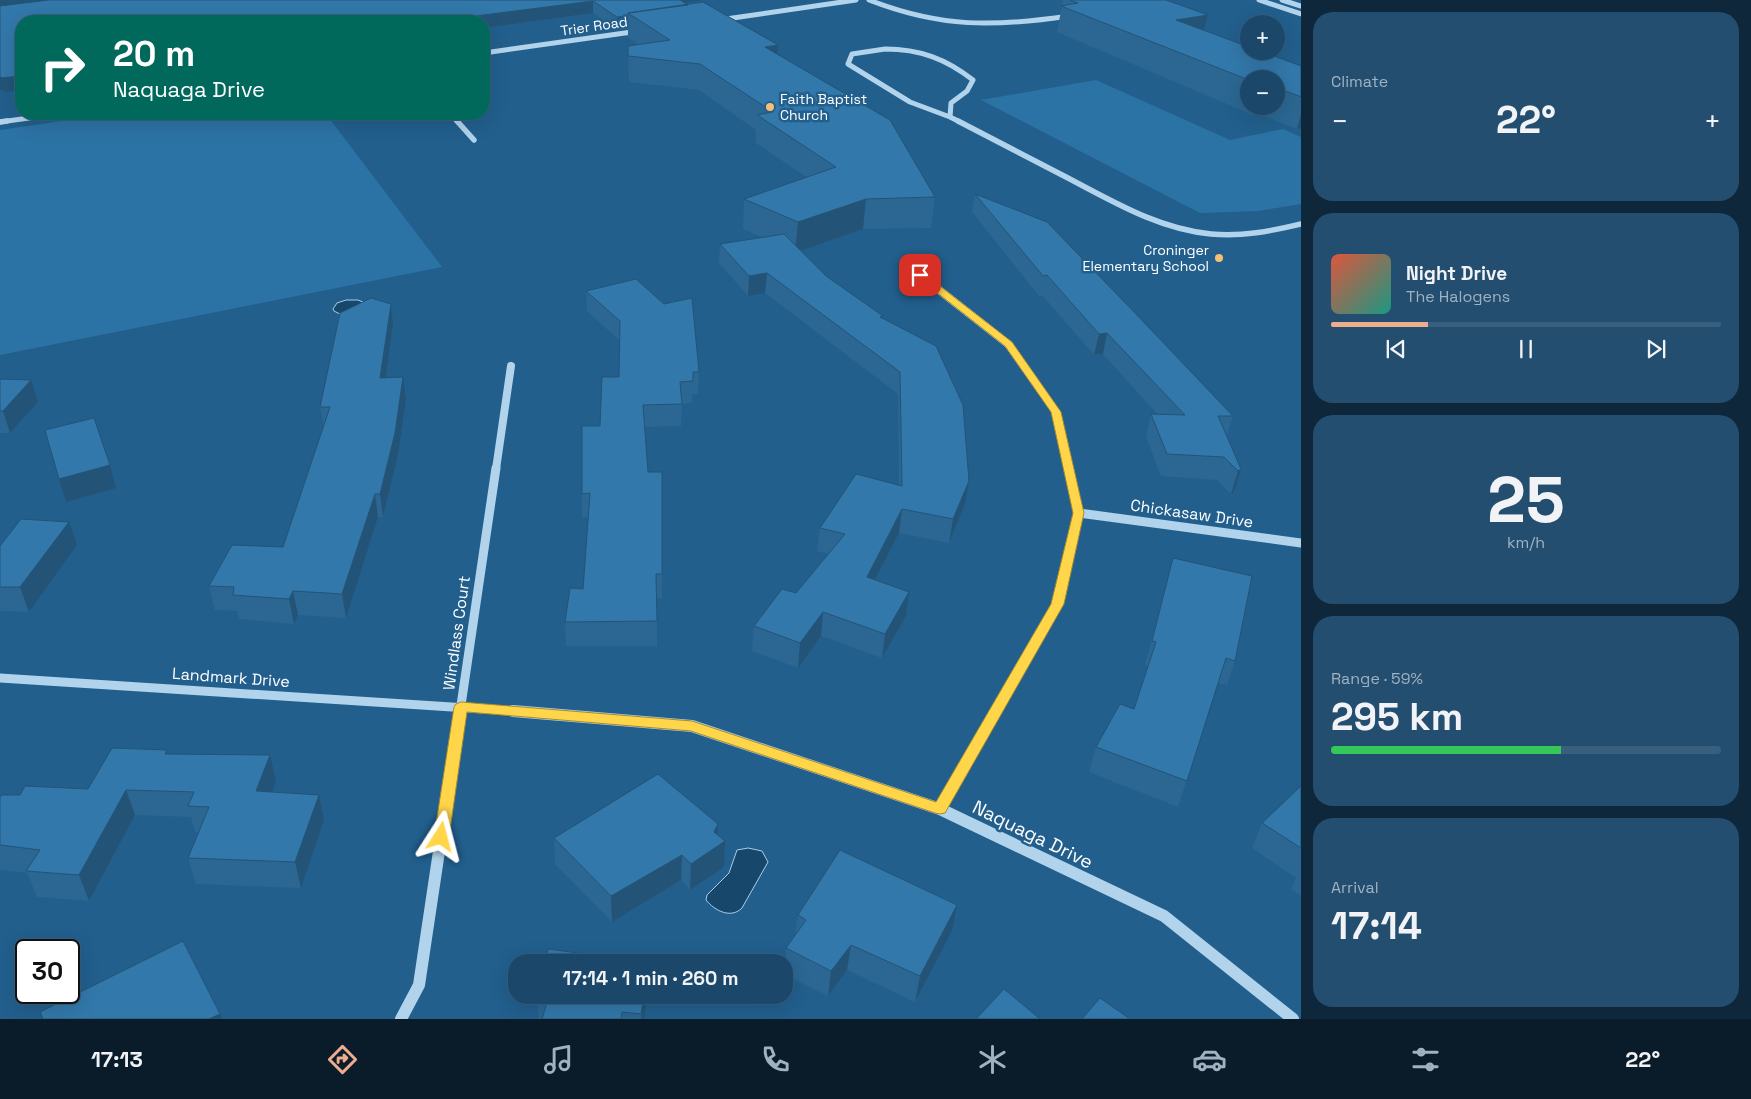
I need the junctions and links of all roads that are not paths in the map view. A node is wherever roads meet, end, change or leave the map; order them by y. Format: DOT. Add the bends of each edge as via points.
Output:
graph roads {
  1 [pos="856,0"];
  2 [pos="869,0"];
  3 [pos="1259,0"];
  4 [pos="1271,0"];
  5 [pos="1282,0"];
  6 [pos="1301,8"];
  7 [pos="1301,14"];
  8 [pos="1072,16"];
  9 [pos="714,20"];
  10 [pos="648,30"];
  11 [pos="490,52"];
  12 [pos="950,117"];
  13 [pos="15,120"];
  14 [pos="456,120"];
  15 [pos="0,122"];
  16 [pos="474,140"];
  17 [pos="1301,224"];
  18 [pos="920,275"];
  19 [pos="511,366"];
  20 [pos="1079,513"];
  21 [pos="1301,543"];
  22 [pos="0,678"];
  23 [pos="461,707"];
  24 [pos="940,809"];
  25 [pos="402,1019"];
  26 [pos="1293,1019"];
  1 -- 9 [label="street"];
  2 -- 8 [label="street" via="922,19 970,25 1025,23"];
  3 -- 7 [label="lane"];
  4 -- 6 [label="street"];
  5 -- 6 [label="street"];
  10 -- 11 [label="street, Trier Road"];
  12 -- 12 [label="street" via="951,103 966,91 973,80 960,69 907,48 876,48 852,54 848,64 929,112"];
  12 -- 17 [label="street" via="1132,212 1166,226 1232,235"];
  13 -- 15 [label="street"];
  14 -- 16 [label="street"];
  18 -- 20 [label="street" via="1008,344 1056,412"];
  19 -- 23 [label="street, Windlass Court"];
  20 -- 21 [label="street, Chickasaw Drive"];
  20 -- 24 [label="street" via="1057,604"];
  22 -- 23 [label="street, Landmark Drive"];
  23 -- 24 [label="street, Naquaga Drive" via="692,726"];
  23 -- 25 [label="street, Windlass Court" via="419,985"];
  24 -- 26 [label="street, Naquaga Drive" via="1164,916"];
}
